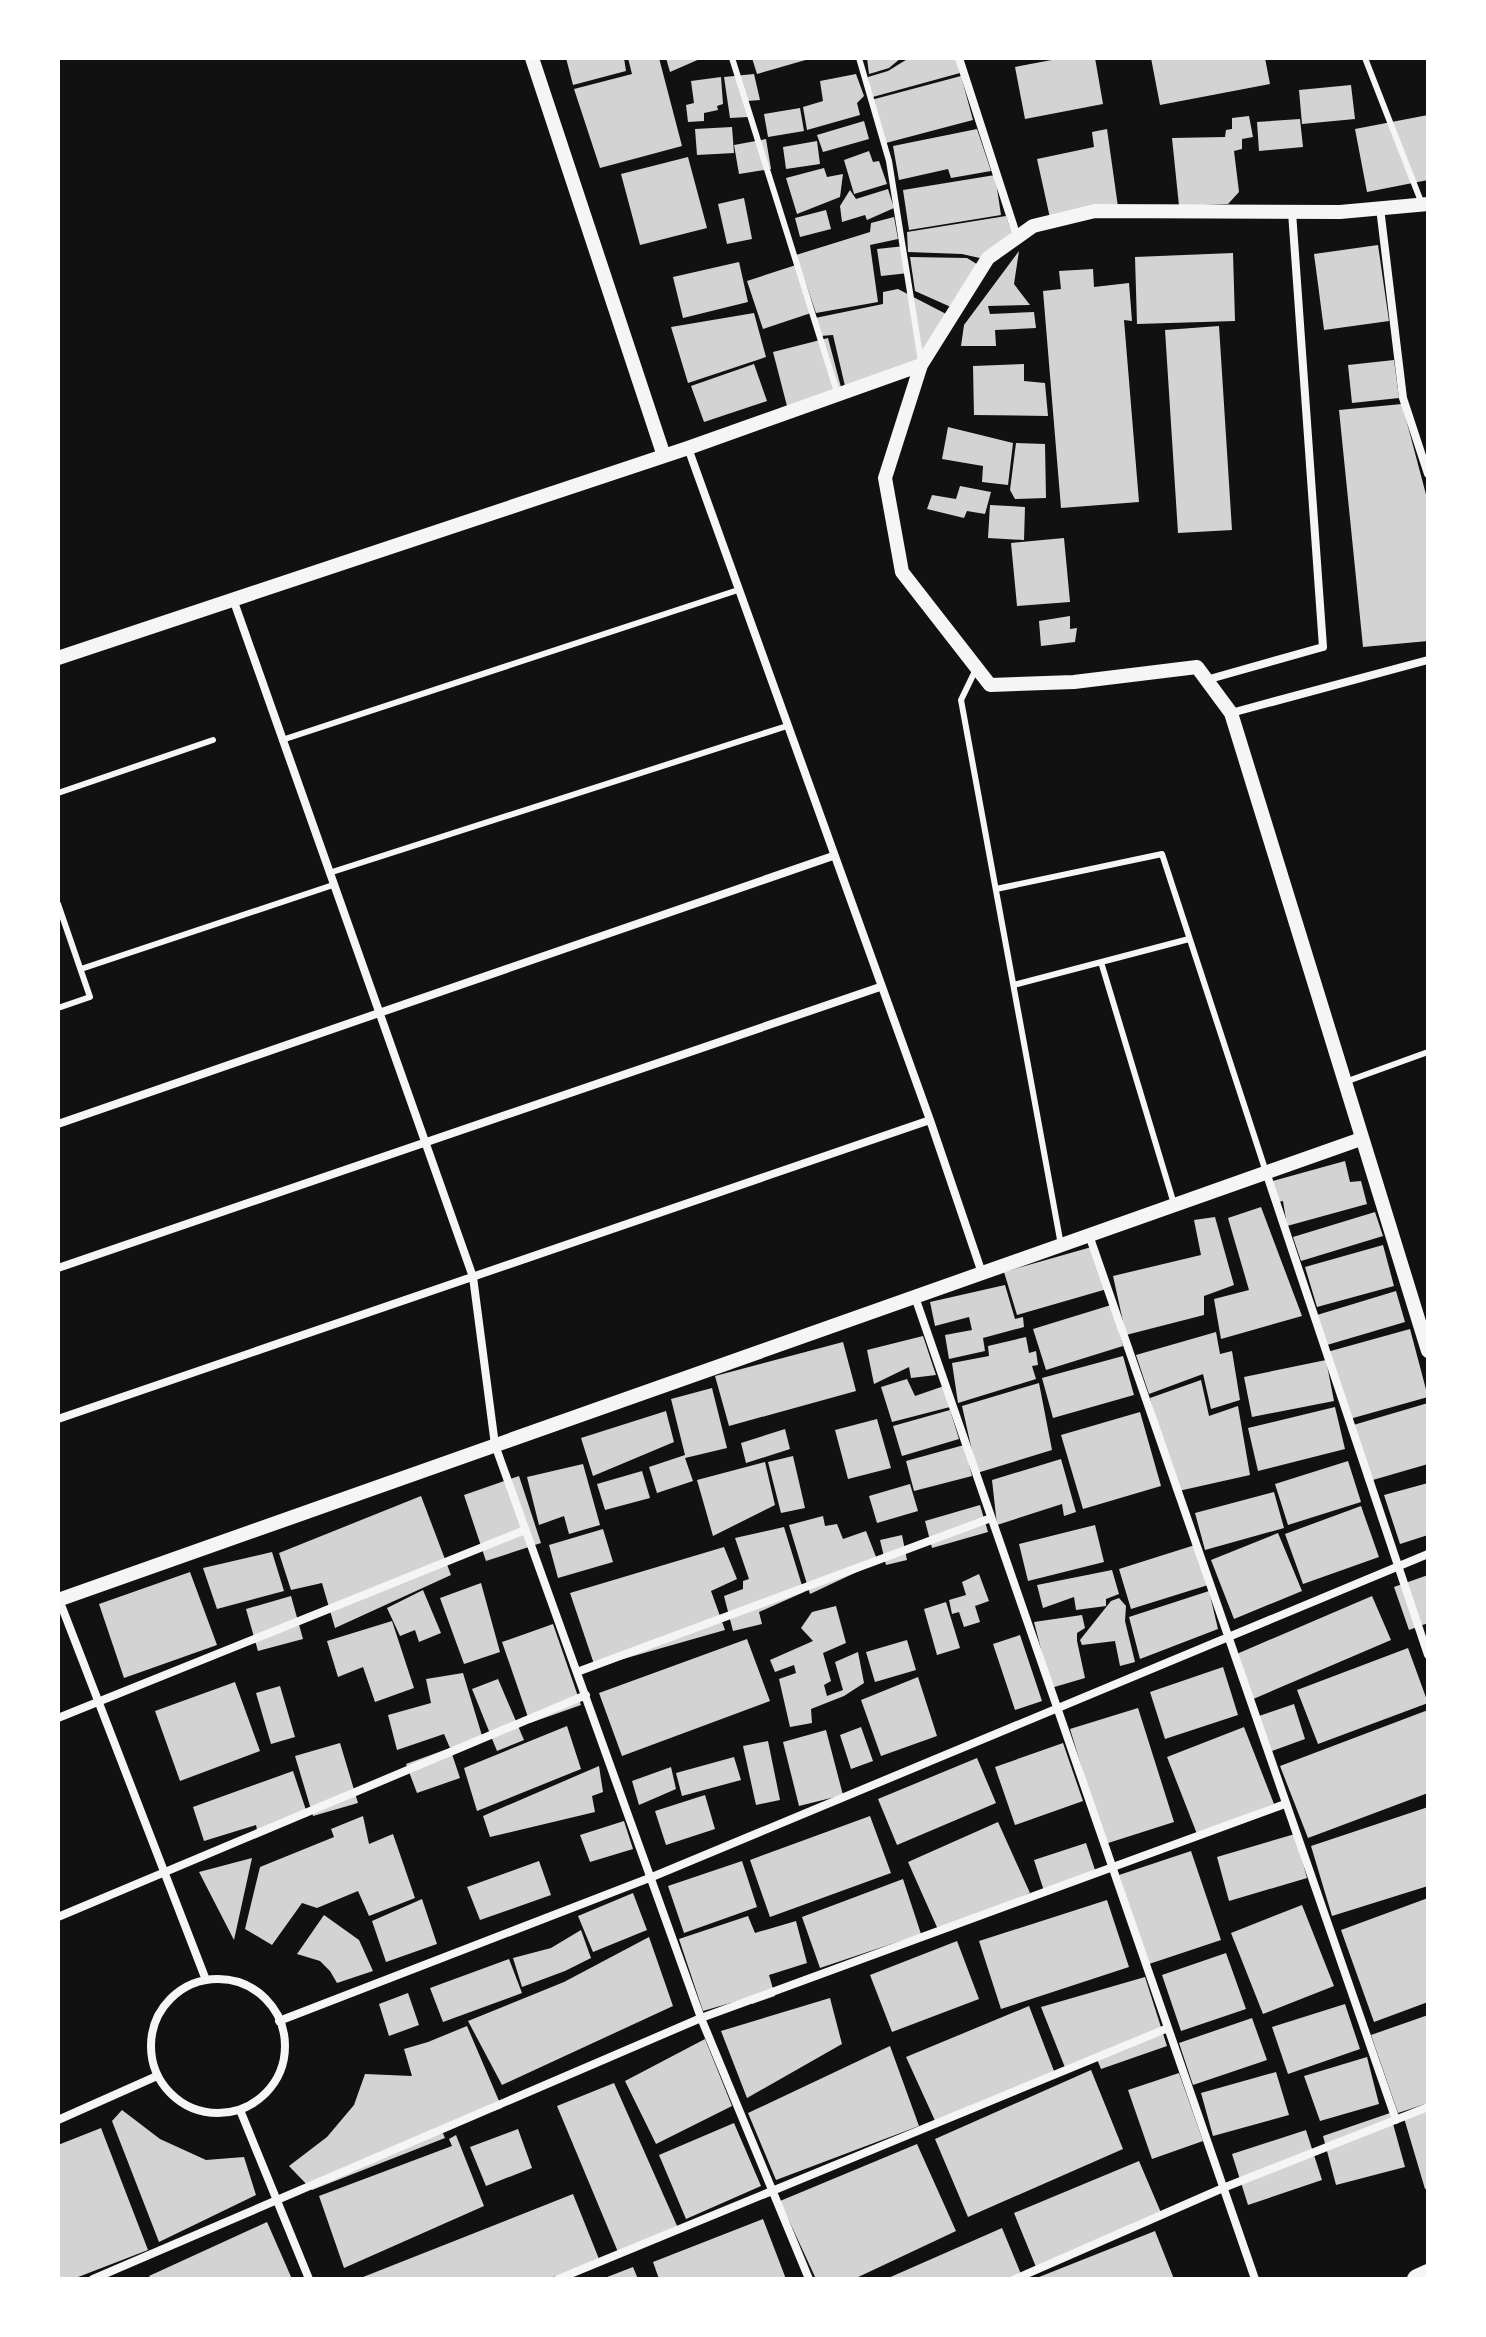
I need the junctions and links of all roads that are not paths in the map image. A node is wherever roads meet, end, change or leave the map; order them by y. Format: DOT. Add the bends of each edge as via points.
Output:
graph roads {
  1 [pos="532,58"];
  2 [pos="732,58"];
  3 [pos="859,58"];
  4 [pos="959,58"];
  5 [pos="1365,58"];
  6 [pos="1425,204"];
  7 [pos="1380,208"];
  8 [pos="1292,212"];
  9 [pos="1017,237"];
  10 [pos="921,365"];
  11 [pos="838,395"];
  12 [pos="688,448"];
  13 [pos="664,456"];
  14 [pos="1428,474"];
  15 [pos="738,590"];
  16 [pos="233,599"];
  17 [pos="58,658"];
  18 [pos="1428,660"];
  19 [pos="976,667"];
  20 [pos="1206,680"];
  21 [pos="1231,713"];
  22 [pos="787,726"];
  23 [pos="213,740"];
  24 [pos="282,740"];
  25 [pos="58,793"];
  26 [pos="833,856"];
  27 [pos="329,873"];
  28 [pos="333,885"];
  29 [pos="996,889"];
  30 [pos="58,904"];
  31 [pos="1189,939"];
  32 [pos="1101,962"];
  33 [pos="81,969"];
  34 [pos="1014,985"];
  35 [pos="880,987"];
  36 [pos="58,1008"];
  37 [pos="378,1013"];
  38 [pos="1428,1052"];
  39 [pos="1343,1083"];
  40 [pos="930,1120"];
  41 [pos="58,1124"];
  42 [pos="1361,1139"];
  43 [pos="426,1142"];
  44 [pos="1266,1172"];
  45 [pos="1174,1204"];
  46 [pos="1089,1235"];
  47 [pos="1061,1245"];
  48 [pos="58,1268"];
  49 [pos="982,1273"];
  50 [pos="473,1277"];
  51 [pos="915,1297"];
  52 [pos="1428,1351"];
  53 [pos="58,1419"];
  54 [pos="495,1445"];
  55 [pos="991,1518"];
  56 [pos="525,1530"];
  57 [pos="1428,1554"];
  58 [pos="1398,1566"];
  59 [pos="58,1598"];
  60 [pos="1229,1637"];
  61 [pos="1428,1655"];
  62 [pos="577,1672"];
  63 [pos="586,1695"];
  64 [pos="98,1702"];
  65 [pos="1057,1708"];
  66 [pos="58,1718"];
  67 [pos="1285,1804"];
  68 [pos="1113,1869"];
  69 [pos="165,1874"];
  70 [pos="652,1877"];
  71 [pos="58,1917"];
  72 [pos="206,1980"];
  73 [pos="701,2018"];
  74 [pos="279,2021"];
  75 [pos="1168,2028"];
  76 [pos="157,2076"];
  77 [pos="1428,2107"];
  78 [pos="240,2110"];
  79 [pos="58,2120"];
  80 [pos="1396,2120"];
  81 [pos="1223,2188"];
  82 [pos="772,2192"];
  83 [pos="276,2198"];
  84 [pos="1428,2274"];
  85 [pos="93,2279"];
  86 [pos="309,2279"];
  87 [pos="558,2279"];
  88 [pos="809,2279"];
  89 [pos="1015,2279"];
  90 [pos="1255,2279"];
  91 [pos="1417,2279"];
  1 -- 13 [label="street"];
  2 -- 11 [label="lane"];
  3 -- 10 [label="lane" via="889,161"];
  4 -- 9 [label="street"];
  5 -- 6 [label="lane"];
  6 -- 7 [label="street"];
  7 -- 8 [label="street"];
  7 -- 14 [label="street" via="1403,398"];
  8 -- 9 [label="street" via="1095,211 1033,226"];
  8 -- 20 [label="street" via="1323,647"];
  9 -- 10 [label="street" via="988,258"];
  10 -- 11 [label="street"];
  10 -- 19 [label="street" via="885,478 902,572"];
  11 -- 12 [label="street"];
  12 -- 13 [label="street"];
  12 -- 15 [label="street"];
  13 -- 16 [label="street"];
  15 -- 22 [label="street"];
  15 -- 24 [label="lane"];
  16 -- 17 [label="street"];
  16 -- 24 [label="street"];
  18 -- 21 [label="street"];
  19 -- 20 [label="street" via="990,685 1074,682 1197,667"];
  19 -- 29 [label="lane" via="961,700"];
  20 -- 21 [label="street"];
  21 -- 39 [label="street"];
  22 -- 26 [label="street"];
  22 -- 27 [label="lane"];
  23 -- 25 [label="lane"];
  24 -- 27 [label="street"];
  26 -- 35 [label="street"];
  26 -- 37 [label="street"];
  27 -- 28 [label="street"];
  28 -- 33 [label="lane"];
  28 -- 37 [label="street"];
  29 -- 31 [label="lane" via="1162,854"];
  29 -- 34 [label="lane"];
  30 -- 33 [label="lane"];
  31 -- 32 [label="lane"];
  31 -- 44 [label="lane"];
  32 -- 34 [label="lane"];
  32 -- 45 [label="lane"];
  33 -- 36 [label="lane" via="90,997"];
  34 -- 47 [label="lane"];
  35 -- 40 [label="street"];
  35 -- 43 [label="street"];
  37 -- 41 [label="street"];
  37 -- 43 [label="street"];
  38 -- 39 [label="lane"];
  39 -- 42 [label="street"];
  40 -- 49 [label="street"];
  40 -- 50 [label="street"];
  42 -- 44 [label="street"];
  42 -- 52 [label="street"];
  43 -- 48 [label="street"];
  43 -- 50 [label="street"];
  44 -- 45 [label="street"];
  44 -- 58 [label="street"];
  45 -- 46 [label="street"];
  46 -- 47 [label="street"];
  46 -- 60 [label="street"];
  47 -- 49 [label="street"];
  49 -- 51 [label="street"];
  50 -- 53 [label="street"];
  50 -- 54 [label="street"];
  51 -- 54 [label="street"];
  51 -- 55 [label="street"];
  54 -- 56 [label="street"];
  54 -- 59 [label="street"];
  55 -- 62 [label="street"];
  55 -- 65 [label="street"];
  56 -- 62 [label="street"];
  56 -- 64 [label="street"];
  57 -- 58 [label="street"];
  58 -- 60 [label="street"];
  58 -- 61 [label="street"];
  59 -- 64 [label="street"];
  60 -- 65 [label="street"];
  60 -- 67 [label="street"];
  62 -- 63 [label="street"];
  63 -- 69 [label="street"];
  63 -- 70 [label="street"];
  64 -- 66 [label="street"];
  64 -- 69 [label="street"];
  65 -- 68 [label="street"];
  65 -- 70 [label="street"];
  67 -- 68 [label="street"];
  67 -- 80 [label="street"];
  68 -- 73 [label="street"];
  68 -- 75 [label="street"];
  69 -- 71 [label="street"];
  69 -- 72 [label="street"];
  70 -- 73 [label="street"];
  70 -- 74 [label="street"];
  72 -- 74 [label="street" via="245,1984 264,1998"];
  72 -- 76 [label="street" via="169,2000 156,2020 150,2042"];
  73 -- 82 [label="street"];
  73 -- 83 [label="street"];
  74 -- 78 [label="street" via="284,2055 277,2078 263,2096"];
  75 -- 81 [label="street"];
  75 -- 82 [label="street"];
  76 -- 78 [label="street" via="171,2095 194,2110"];
  76 -- 79 [label="street"];
  77 -- 80 [label="street"];
  78 -- 83 [label="street"];
  80 -- 81 [label="street"];
  81 -- 89 [label="street"];
  81 -- 90 [label="street"];
  82 -- 87 [label="street"];
  82 -- 88 [label="street"];
  83 -- 85 [label="street"];
  83 -- 86 [label="street"];
  84 -- 91 [label="main road"];
}
